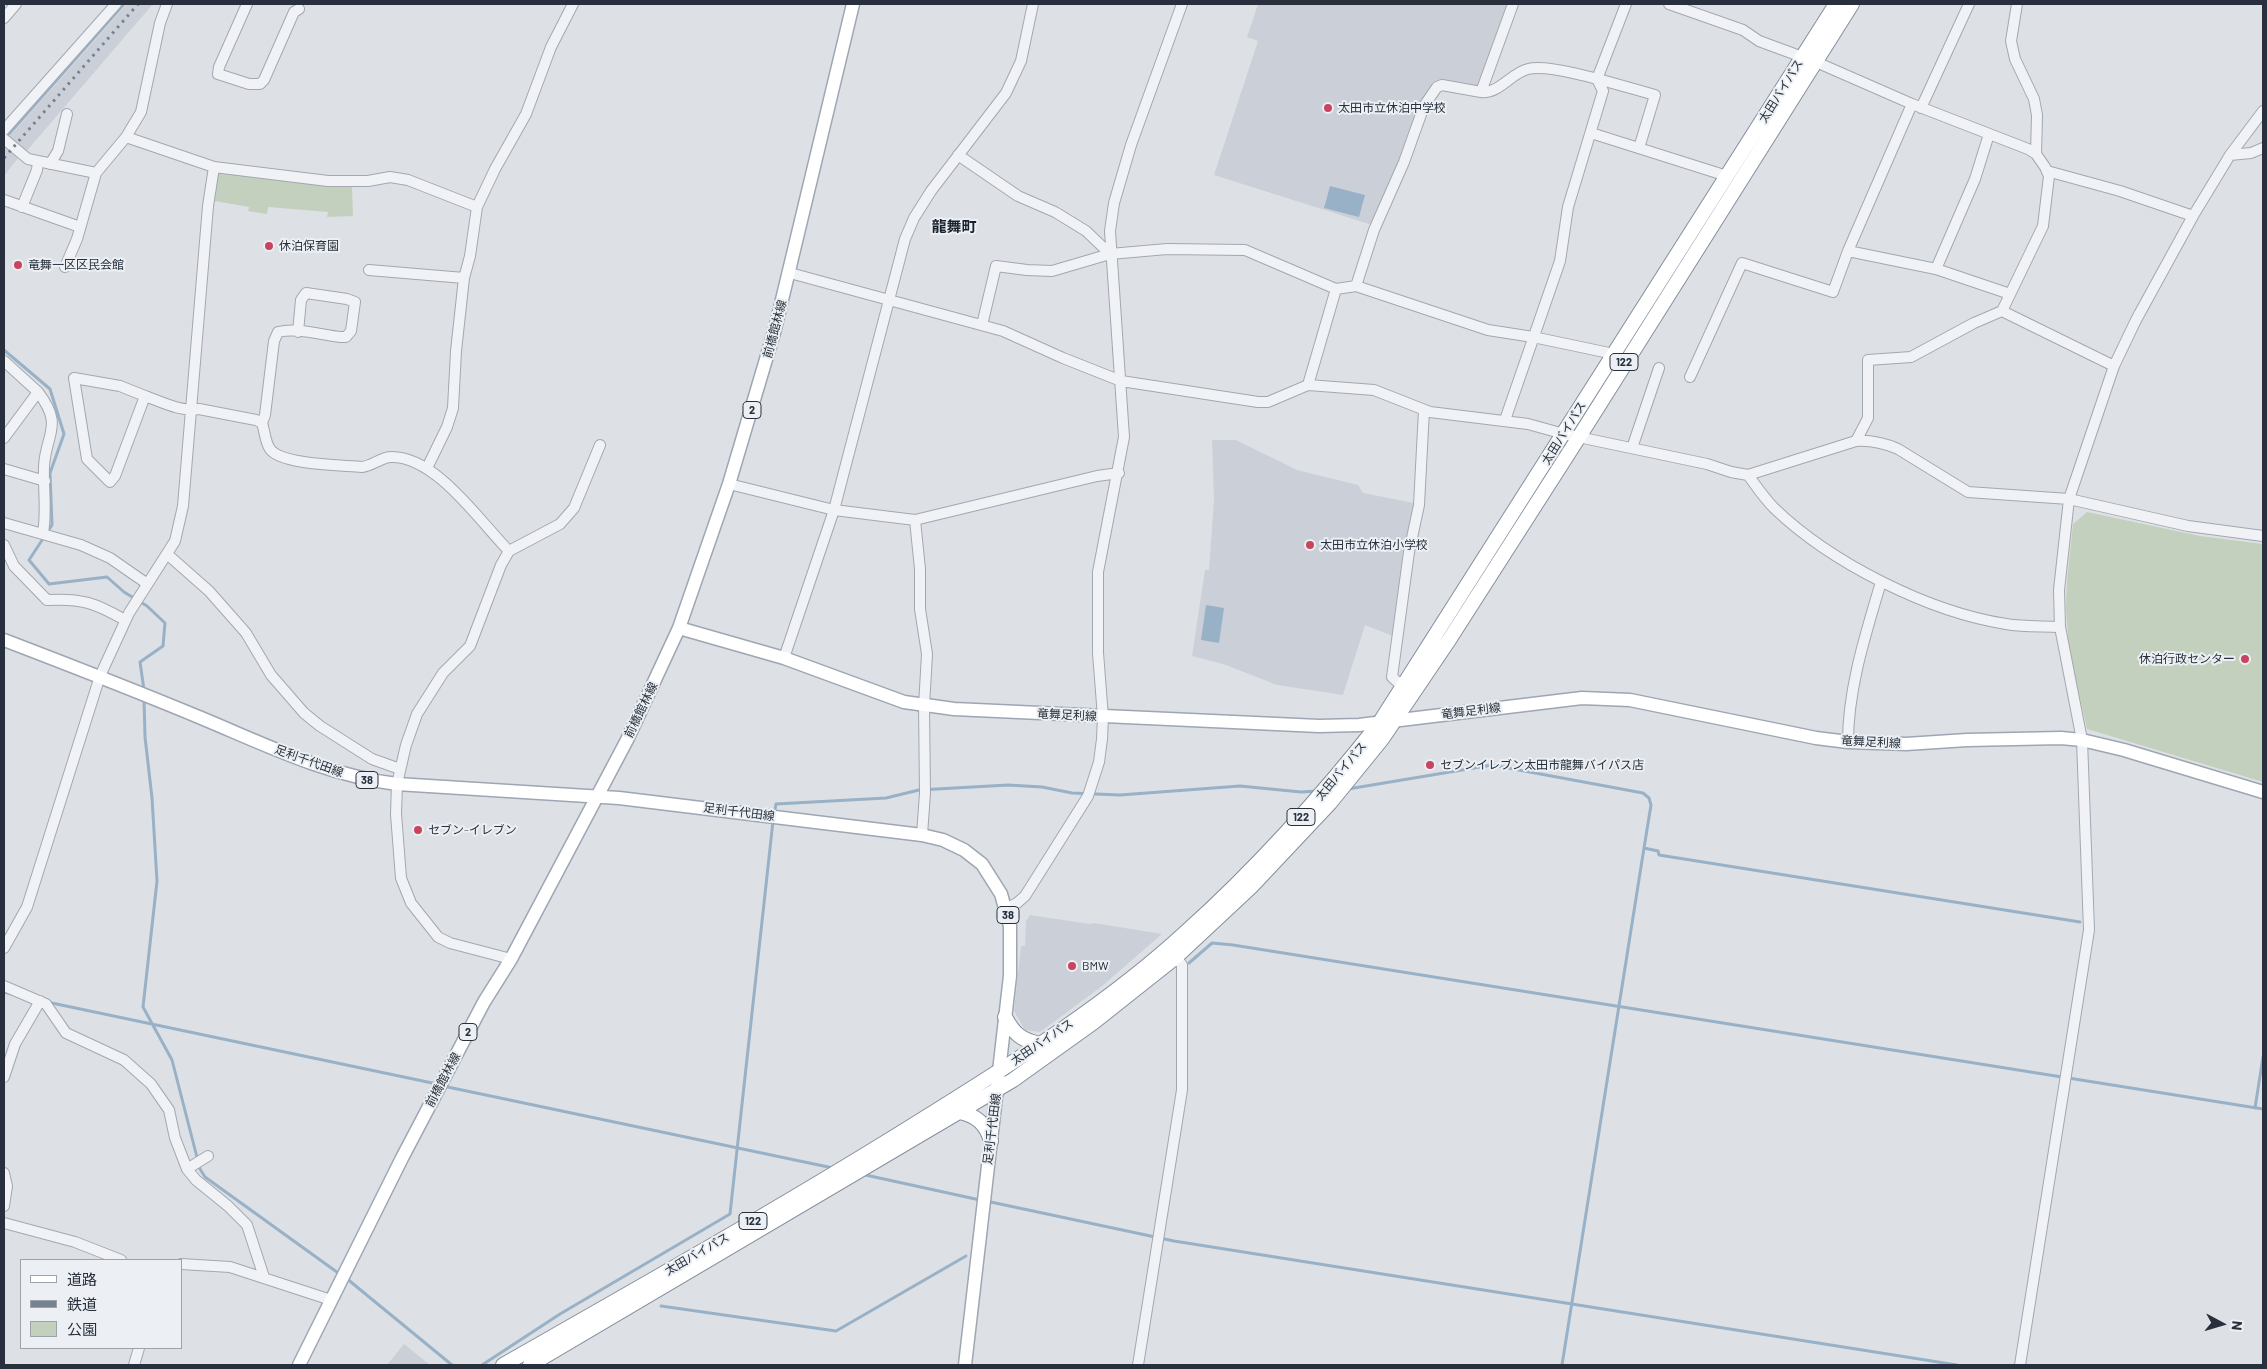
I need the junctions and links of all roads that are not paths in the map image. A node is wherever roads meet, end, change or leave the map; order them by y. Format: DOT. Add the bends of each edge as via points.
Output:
graph roads {
  1 [pos="16,4"];
  2 [pos="116,4"];
  3 [pos="167,4"];
  4 [pos="247,4"];
  5 [pos="573,4"];
  6 [pos="853,4"];
  7 [pos="1033,4"];
  8 [pos="1182,4"];
  9 [pos="1513,4"];
  10 [pos="1626,4"];
  11 [pos="1669,4"];
  12 [pos="1836,4"];
  13 [pos="1852,4"];
  14 [pos="1968,4"];
  15 [pos="2017,4"];
  16 [pos="299,9"];
  17 [pos="4,18"];
  18 [pos="1802,58"];
  19 [pos="1816,62"];
  20 [pos="1598,79"];
  21 [pos="1481,92"];
  22 [pos="1916,106"];
  23 [pos="2263,111"];
  24 [pos="67,114"];
  25 [pos="4,130"];
  26 [pos="1590,133"];
  27 [pos="1989,134"];
  28 [pos="126,137"];
  29 [pos="4,139"];
  30 [pos="1639,148"];
  31 [pos="2263,148"];
  32 [pos="2036,154"];
  33 [pos="958,155"];
  34 [pos="2230,155"];
  35 [pos="38,161"];
  36 [pos="50,164"];
  37 [pos="214,167"];
  38 [pos="2047,171"];
  39 [pos="96,173"];
  40 [pos="1727,176"];
  41 [pos="4,200"];
  42 [pos="22,207"];
  43 [pos="477,207"];
  44 [pos="2193,216"];
  45 [pos="80,227"];
  46 [pos="1848,250"];
  47 [pos="1110,254"];
  48 [pos="65,267"];
  49 [pos="1936,269"];
  50 [pos="369,270"];
  51 [pos="790,273"];
  52 [pos="464,278"];
  53 [pos="1356,286"];
  54 [pos="1336,289"];
  55 [pos="2010,294"];
  56 [pos="889,301"];
  57 [pos="2002,311"];
  58 [pos="982,325"];
  59 [pos="298,332"];
  60 [pos="1533,337"];
  61 [pos="1614,354"];
  62 [pos="4,361"];
  63 [pos="2114,366"];
  64 [pos="1660,368"];
  65 [pos="1690,377"];
  66 [pos="1121,381"];
  67 [pos="1308,385"];
  68 [pos="38,392"];
  69 [pos="145,396"];
  70 [pos="190,410"];
  71 [pos="1424,410"];
  72 [pos="1504,420"];
  73 [pos="262,423"];
  74 [pos="1564,434"];
  75 [pos="1579,437"];
  76 [pos="4,438"];
  77 [pos="1856,441"];
  78 [pos="600,445"];
  79 [pos="1632,448"];
  80 [pos="427,468"];
  81 [pos="4,469"];
  82 [pos="1119,473"];
  83 [pos="1748,475"];
  84 [pos="45,481"];
  85 [pos="729,484"];
  86 [pos="2069,499"];
  87 [pos="834,510"];
  88 [pos="914,520"];
  89 [pos="4,523"];
  90 [pos="43,533"];
  91 [pos="2263,536"];
  92 [pos="4,545"];
  93 [pos="509,551"];
  94 [pos="167,554"];
  95 [pos="1881,582"];
  96 [pos="146,583"];
  97 [pos="126,620"];
  98 [pos="2060,627"];
  99 [pos="679,628"];
  100 [pos="4,640"];
  101 [pos="784,658"];
  102 [pos="100,676"];
  103 [pos="1402,686"];
  104 [pos="924,706"];
  105 [pos="1103,717"];
  106 [pos="1394,719"];
  107 [pos="1380,722"];
  108 [pos="2082,740"];
  109 [pos="1848,742"];
  110 [pos="400,769"];
  111 [pos="397,784"];
  112 [pos="2263,792"];
  113 [pos="597,797"];
  114 [pos="922,835"];
  115 [pos="1006,908"];
  116 [pos="4,948"];
  117 [pos="1176,957"];
  118 [pos="511,960"];
  119 [pos="4,986"];
  120 [pos="40,1001"];
  121 [pos="1005,1017"];
  122 [pos="1040,1044"];
  123 [pos="999,1071"];
  124 [pos="4,1077"];
  125 [pos="997,1090"];
  126 [pos="960,1112"];
  127 [pos="991,1141"];
  128 [pos="206,1158"];
  129 [pos="191,1167"];
  130 [pos="4,1173"];
  131 [pos="4,1206"];
  132 [pos="4,1223"];
  133 [pos="118,1259"];
  134 [pos="182,1264"];
  135 [pos="264,1278"];
  136 [pos="332,1300"];
  137 [pos="139,1349"];
  138 [pos="134,1365"];
  139 [pos="299,1365"];
  140 [pos="503,1365"];
  141 [pos="530,1365"];
  142 [pos="965,1365"];
  143 [pos="1138,1365"];
  144 [pos="2020,1365"];
  1 -- 17 [label="street"];
  2 -- 25 [label="street"];
  3 -- 28 [label="street" via="160,23 144,104"];
  4 -- 16 [label="street" via="218,74 249,84 260,84 264,80 294,12"];
  5 -- 43 [label="street" via="551,47 526,114"];
  6 -- 51 [label="main road, 前橋館林線 / 2"];
  7 -- 33 [label="street" via="1025,46 1015,75 1006,93"];
  8 -- 47 [label="street" via="1114,202"];
  9 -- 21 [label="street"];
  10 -- 20 [label="street"];
  11 -- 18 [label="street" via="1743,30 1759,41"];
  12 -- 18 [label="highway, 太田バイパス / 122"];
  13 -- 19 [label="highway, 太田バイパス / 122"];
  14 -- 22 [label="street"];
  15 -- 32 [label="street" via="2012,41 2014,59 2034,99"];
  18 -- 19 [label="street"];
  18 -- 40 [label="highway, 太田バイパス / 122"];
  19 -- 22 [label="street"];
  19 -- 75 [label="highway, 太田バイパス / 122"];
  20 -- 21 [label="street" via="1541,67 1526,69 1488,93"];
  20 -- 26 [label="street" via="1603,91"];
  20 -- 30 [label="street" via="1655,96"];
  21 -- 53 [label="street" via="1442,85 1429,98 1374,230"];
  22 -- 27 [label="street"];
  22 -- 46 [label="street"];
  23 -- 34 [label="street"];
  24 -- 36 [label="street" via="58,151"];
  26 -- 30 [label="street"];
  26 -- 60 [label="street" via="1568,207 1560,261"];
  27 -- 32 [label="street"];
  27 -- 49 [label="street" via="1975,179"];
  28 -- 37 [label="street"];
  28 -- 39 [label="street"];
  29 -- 35 [label="street" via="24,157"];
  30 -- 40 [label="street"];
  31 -- 34 [label="street"];
  32 -- 38 [label="street"];
  33 -- 47 [label="street" via="1018,196 1055,212 1086,231"];
  33 -- 56 [label="street" via="931,191 904,239"];
  34 -- 44 [label="street"];
  35 -- 36 [label="street"];
  35 -- 42 [label="street"];
  36 -- 39 [label="street"];
  37 -- 43 [label="street" via="328,181 398,177"];
  37 -- 70 [label="street"];
  38 -- 44 [label="street"];
  38 -- 55 [label="street" via="2043,226"];
  39 -- 45 [label="street"];
  40 -- 61 [label="highway, 太田バイパス / 122"];
  41 -- 42 [label="street"];
  42 -- 45 [label="street"];
  43 -- 52 [label="street"];
  44 -- 63 [label="street"];
  45 -- 48 [label="street"];
  46 -- 49 [label="street"];
  46 -- 65 [label="street" via="1833,292 1742,263"];
  47 -- 54 [label="street" via="1245,250"];
  47 -- 58 [label="street" via="1052,271 996,266"];
  47 -- 66 [label="street"];
  49 -- 55 [label="street"];
  50 -- 52 [label="street"];
  51 -- 56 [label="street"];
  51 -- 85 [label="main road, 前橋館林線 / 2"];
  52 -- 80 [label="street" via="453,408 448,427"];
  53 -- 54 [label="street"];
  53 -- 60 [label="street" via="1488,330"];
  54 -- 67 [label="street"];
  55 -- 57 [label="street"];
  56 -- 58 [label="street"];
  56 -- 87 [label="street"];
  57 -- 63 [label="street"];
  57 -- 77 [label="street" via="1910,357 1868,360 1868,418"];
  58 -- 66 [label="street"];
  59 -- 59 [label="street" via="346,337 351,331 355,302 306,294 301,300"];
  59 -- 73 [label="street" via="278,332 274,341"];
  60 -- 61 [label="street"];
  60 -- 72 [label="street"];
  61 -- 74 [label="highway, 太田バイパス / 122"];
  62 -- 68 [label="street"];
  63 -- 86 [label="street"];
  64 -- 79 [label="street"];
  66 -- 67 [label="street" via="1258,402 1268,402"];
  66 -- 82 [label="street" via="1124,437"];
  67 -- 71 [label="street" via="1374,390"];
  68 -- 76 [label="street"];
  68 -- 84 [label="street" via="52,418 52,436 44,465"];
  69 -- 69 [label="street" via="115,476 110,482 87,459 74,378 120,386"];
  69 -- 70 [label="street"];
  70 -- 73 [label="street" via="199,408 248,417"];
  70 -- 94 [label="street" via="181,519 175,541"];
  71 -- 72 [label="street"];
  71 -- 103 [label="street" via="1419,505 1409,552 1392,676"];
  72 -- 74 [label="street"];
  73 -- 80 [label="street" via="272,452 294,461 362,467 389,456"];
  74 -- 75 [label="street"];
  74 -- 103 [label="highway, 太田バイパス / 122"];
  75 -- 79 [label="street"];
  75 -- 106 [label="highway, 太田バイパス / 122" via="1449,640"];
  77 -- 83 [label="street"];
  77 -- 86 [label="street" via="1877,442 1898,449 1968,492"];
  78 -- 93 [label="street" via="574,508 560,524"];
  79 -- 83 [label="street"];
  80 -- 93 [label="street" via="452,489"];
  81 -- 84 [label="street"];
  82 -- 88 [label="street"];
  82 -- 105 [label="street" via="1098,572 1098,653"];
  83 -- 95 [label="street" via="1773,507 1798,528"];
  84 -- 90 [label="street"];
  85 -- 87 [label="street"];
  85 -- 99 [label="main road, 前橋館林線 / 2"];
  86 -- 91 [label="street" via="2188,526"];
  86 -- 98 [label="street" via="2059,590"];
  87 -- 88 [label="street"];
  87 -- 101 [label="street"];
  88 -- 104 [label="street" via="920,569 920,609 927,654"];
  89 -- 90 [label="street"];
  90 -- 96 [label="street" via="110,558"];
  92 -- 97 [label="street" via="14,566 48,600 84,600"];
  93 -- 110 [label="street" via="470,646 443,673 417,714"];
  94 -- 96 [label="street"];
  94 -- 110 [label="street" via="209,591 246,633 271,675 304,713 372,759"];
  95 -- 98 [label="street" via="1924,602 2007,625"];
  95 -- 109 [label="street" via="1848,718"];
  96 -- 97 [label="street"];
  97 -- 102 [label="street"];
  98 -- 108 [label="street"];
  99 -- 101 [label="main road, 竜舞足利線"];
  99 -- 113 [label="main road, 前橋館林線 / 2"];
  100 -- 102 [label="main road, 足利千代田線 / 38"];
  101 -- 104 [label="main road, 竜舞足利線" via="886,696"];
  102 -- 111 [label="main road, 足利千代田線 / 38" via="326,769 361,779"];
  102 -- 116 [label="street" via="27,907"];
  103 -- 107 [label="highway, 太田バイパス / 122"];
  104 -- 105 [label="main road, 竜舞足利線"];
  104 -- 114 [label="street" via="926,777"];
  105 -- 107 [label="main road, 竜舞足利線" via="1319,726"];
  105 -- 115 [label="street" via="1099,762 1088,796 1025,896"];
  106 -- 107 [label="main road, 竜舞足利線"];
  106 -- 109 [label="main road, 竜舞足利線" via="1605,697"];
  106 -- 117 [label="highway, 太田バイパス / 122" via="1382,739 1330,803 1251,886"];
  107 -- 122 [label="highway, 太田バイパス / 122" via="1305,813 1178,940 1097,1005"];
  108 -- 109 [label="main road, 竜舞足利線"];
  108 -- 112 [label="main road, 竜舞足利線"];
  108 -- 144 [label="street" via="2089,930"];
  110 -- 111 [label="street"];
  111 -- 113 [label="main road, 足利千代田線 / 38"];
  111 -- 118 [label="street" via="401,878 411,903 438,937"];
  113 -- 114 [label="main road, 足利千代田線 / 38"];
  113 -- 118 [label="main road, 前橋館林線 / 2"];
  114 -- 115 [label="main road, 足利千代田線 / 38" via="964,850 982,864 997,886"];
  115 -- 121 [label="main road, 足利千代田線 / 38" via="1011,942"];
  117 -- 125 [label="highway, 太田バイパス / 122" via="1050,1055"];
  117 -- 143 [label="street" via="1182,965 1182,1090"];
  118 -- 136 [label="main road, 前橋館林線 / 2" via="484,1002"];
  119 -- 120 [label="street"];
  120 -- 124 [label="street" via="15,1044"];
  120 -- 129 [label="street" via="46,1004 66,1033 124,1060 151,1084 169,1110 175,1138"];
  121 -- 122 [label="highway" via="1018,1036"];
  121 -- 123 [label="main road, 足利千代田線 / 38"];
  122 -- 123 [label="highway, 太田バイパス / 122"];
  123 -- 125 [label="main road, 足利千代田線 / 38"];
  123 -- 140 [label="highway, 太田バイパス / 122" via="737,1231"];
  125 -- 126 [label="highway, 太田バイパス / 122"];
  125 -- 127 [label="main road, 足利千代田線 / 38"];
  126 -- 127 [label="highway" via="980,1120"];
  126 -- 141 [label="highway, 太田バイパス / 122"];
  127 -- 142 [label="main road, 足利千代田線 / 38"];
  128 -- 129 [label="street"];
  129 -- 135 [label="street" via="196,1180 244,1220"];
  130 -- 131 [label="street" via="7,1186"];
  132 -- 133 [label="street" via="75,1242"];
  134 -- 135 [label="street" via="230,1267"];
  135 -- 136 [label="street"];
  136 -- 139 [label="main road, 前橋館林線 / 2"];
  137 -- 138 [label="street"];
}
